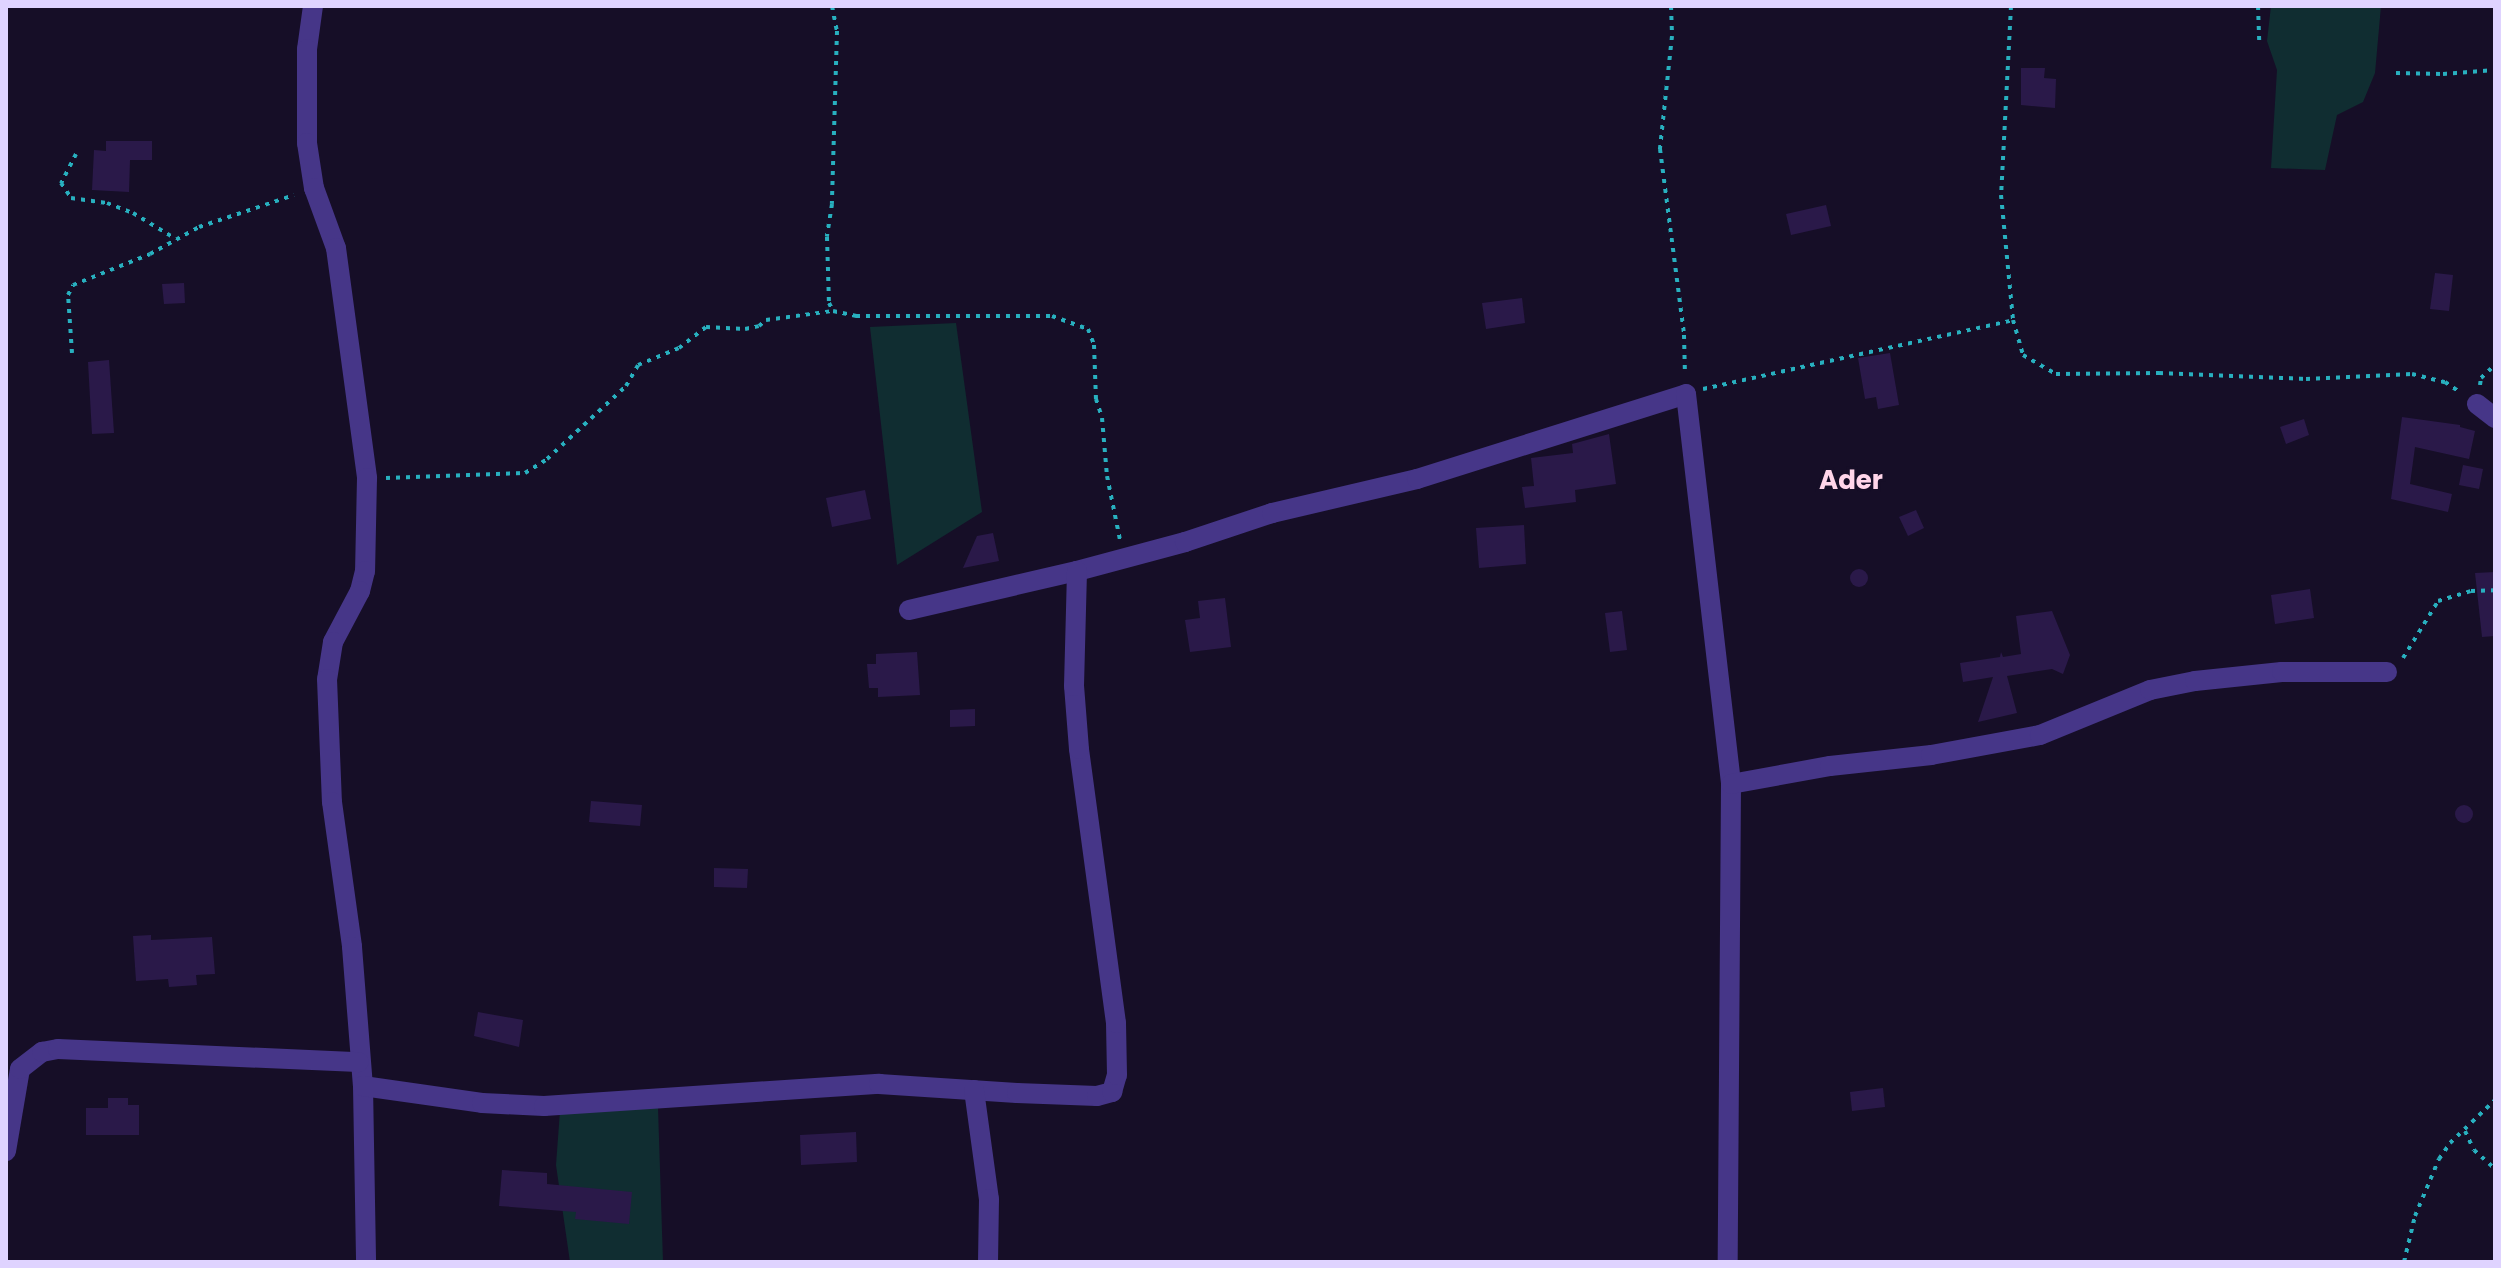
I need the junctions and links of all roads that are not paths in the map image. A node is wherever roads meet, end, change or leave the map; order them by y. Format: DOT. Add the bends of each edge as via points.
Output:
graph roads {
  1 [pos="313,6"];
  2 [pos="2477,404"];
  3 [pos="2495,418"];
  4 [pos="1077,571"];
  5 [pos="909,610"];
  6 [pos="2387,672"];
  7 [pos="1731,784"];
  8 [pos="359,1062"];
  9 [pos="363,1086"];
  10 [pos="974,1090"];
  11 [pos="6,1151"];
  12 [pos="366,1262"];
  13 [pos="988,1262"];
  14 [pos="1728,1262"];
  1 -- 8 [label="street" via="307,49 307,143 314,188 336,248 367,478 365,571 333,642 327,679 332,802 352,947"];
  2 -- 3 [label="street"];
  4 -- 5 [label="street"];
  4 -- 7 [label="street" via="1272,513 1417,479 1686,394"];
  4 -- 10 [label="street" via="1074,686 1116,1023 1115,1086 1097,1096"];
  6 -- 7 [label="street" via="2282,672 2195,681 2150,690 2040,735"];
  7 -- 14 [label="street"];
  8 -- 9 [label="street"];
  8 -- 11 [label="street" via="42,1052 20,1069"];
  9 -- 10 [label="street" via="544,1106 879,1084"];
  9 -- 12 [label="street"];
  10 -- 13 [label="street" via="989,1199"];
}
